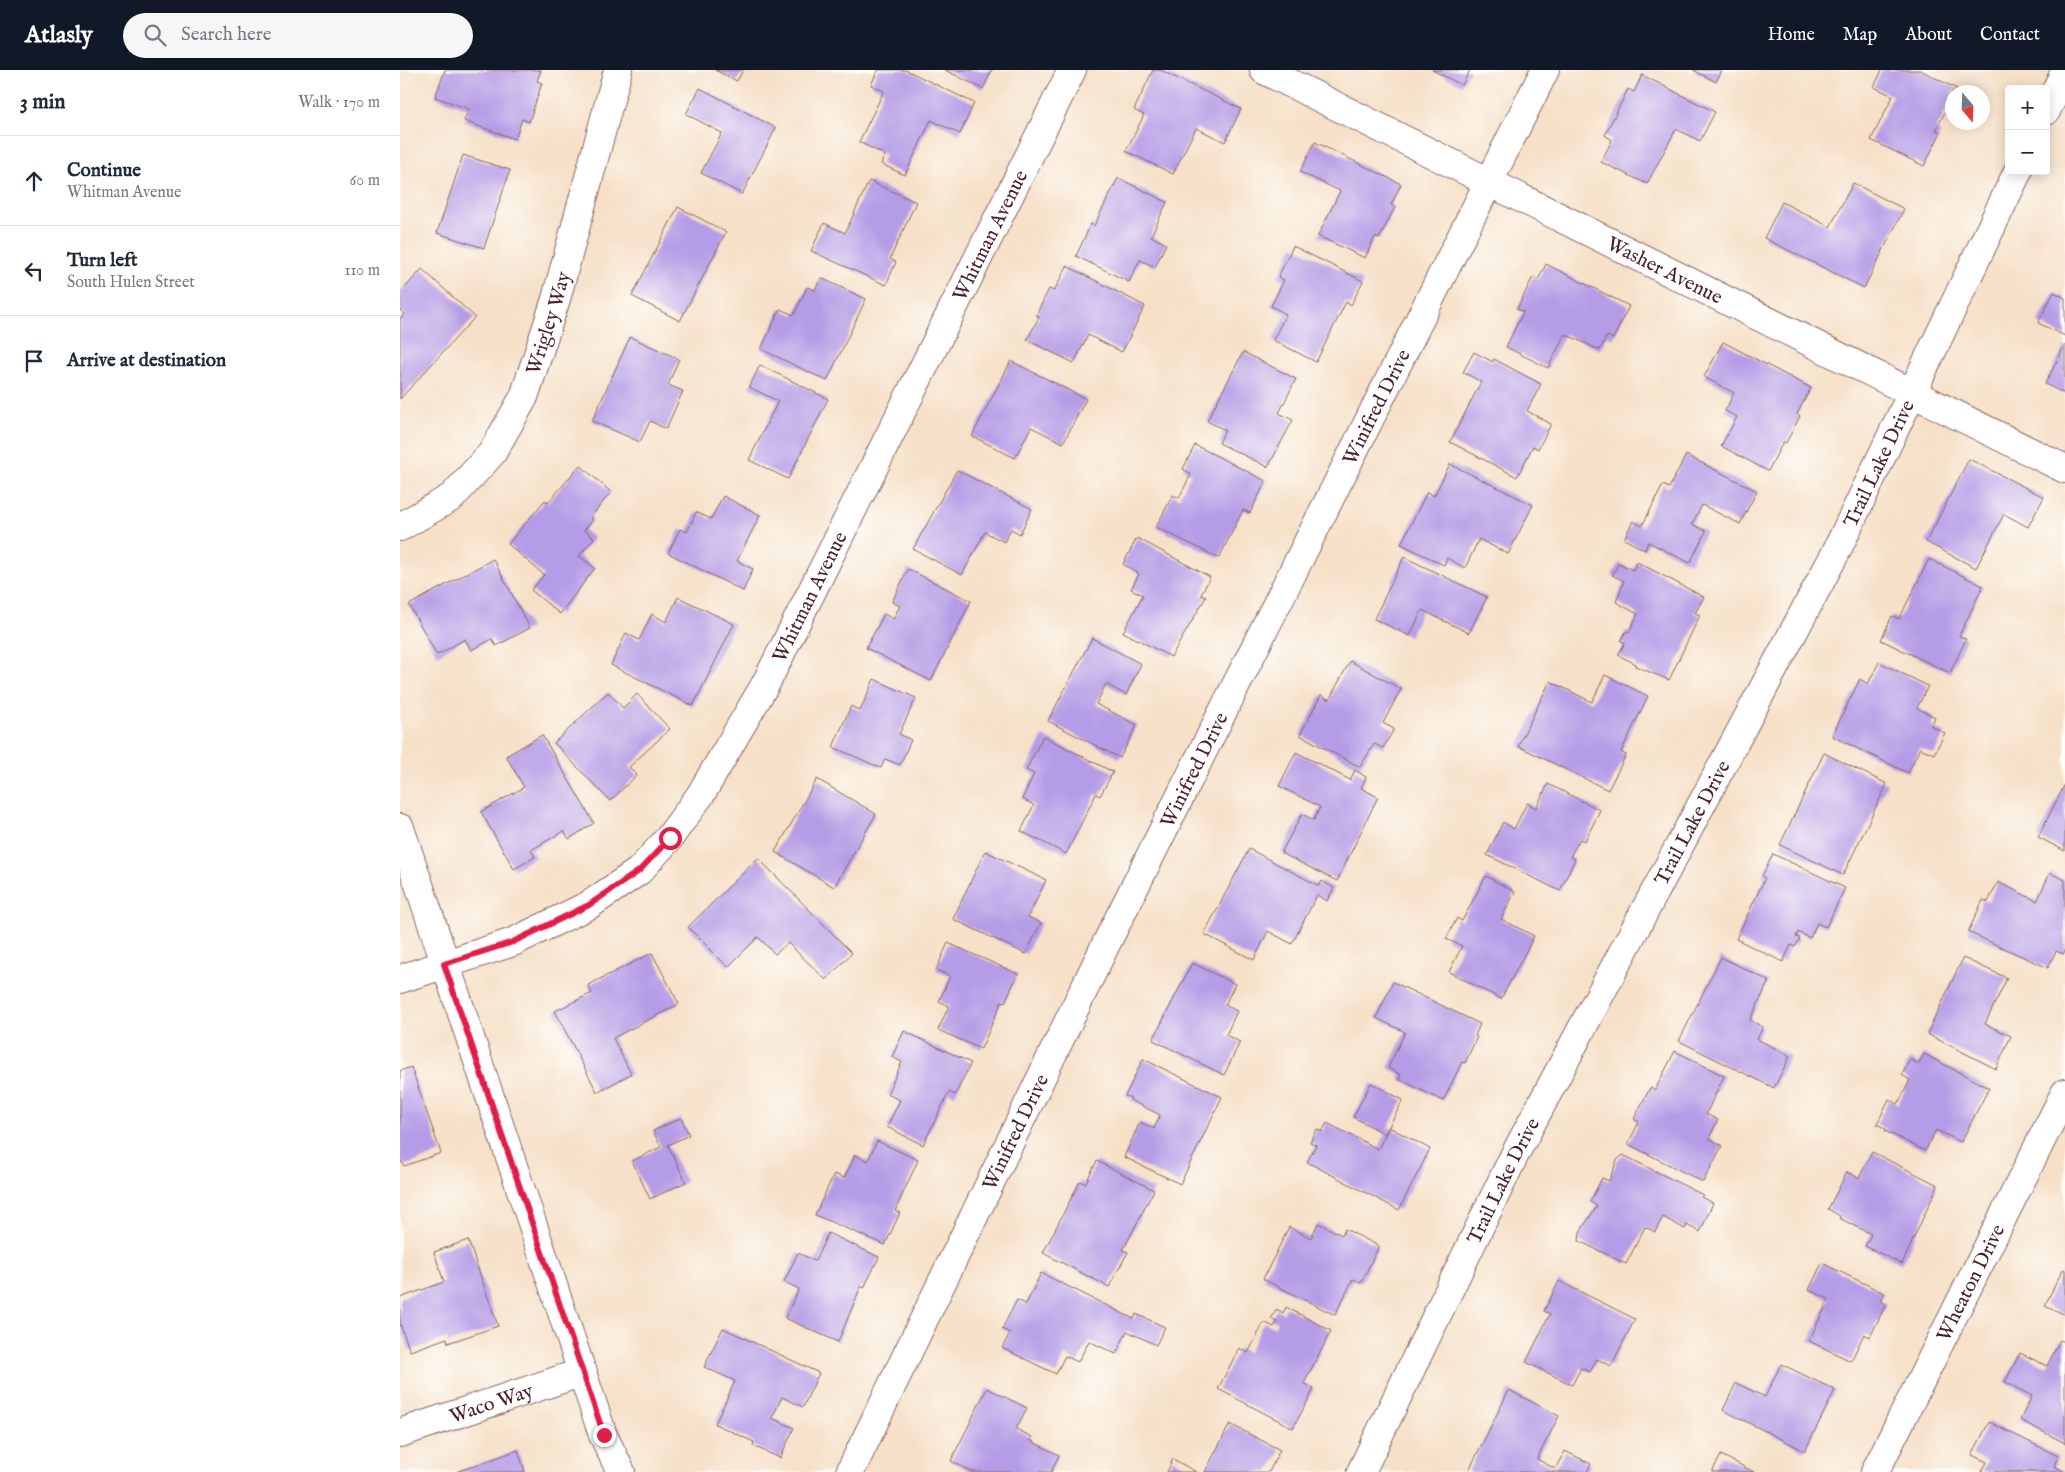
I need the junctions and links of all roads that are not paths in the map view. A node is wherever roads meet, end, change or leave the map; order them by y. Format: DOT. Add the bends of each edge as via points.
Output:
graph roads {
  1 [pos="618,70"];
  2 [pos="1072,70"];
  3 [pos="1264,70"];
  4 [pos="1545,70"];
  5 [pos="2065,72"];
  6 [pos="2050,103"];
  7 [pos="2016,175"];
  8 [pos="1488,181"];
  9 [pos="1912,394"];
  10 [pos="2065,469"];
  11 [pos="400,527"];
  12 [pos="400,828"];
  13 [pos="444,964"];
  14 [pos="400,980"];
  15 [pos="2065,1093"];
  16 [pos="582,1372"];
  17 [pos="400,1433"];
  18 [pos="621,1472"];
  19 [pos="850,1472"];
  20 [pos="1360,1472"];
  21 [pos="1875,1472"];
  1 -- 11 [label="street, Wrigley Way" via="556,299 524,398 492,453 452,497"];
  2 -- 13 [label="street, Whitman Avenue" via="766,683 701,794 670,838 639,871 589,905 513,942"];
  3 -- 8 [label="street, Washer Avenue"];
  4 -- 8 [label="street, Winifred Drive"];
  5 -- 6 [label="street"];
  7 -- 9 [label="street, Trail Lake Drive"];
  8 -- 9 [label="street, Washer Avenue"];
  8 -- 19 [label="street, Winifred Drive" via="1105,946"];
  9 -- 10 [label="street, Washer Avenue"];
  9 -- 20 [label="street, Trail Lake Drive" via="1835,554 1515,1154"];
  12 -- 13 [label="street"];
  13 -- 14 [label="street, Whitman Avenue"];
  13 -- 16 [label="street"];
  15 -- 21 [label="street, Wheaton Drive"];
  16 -- 17 [label="street, Waco Way"];
  16 -- 18 [label="street"];
}
